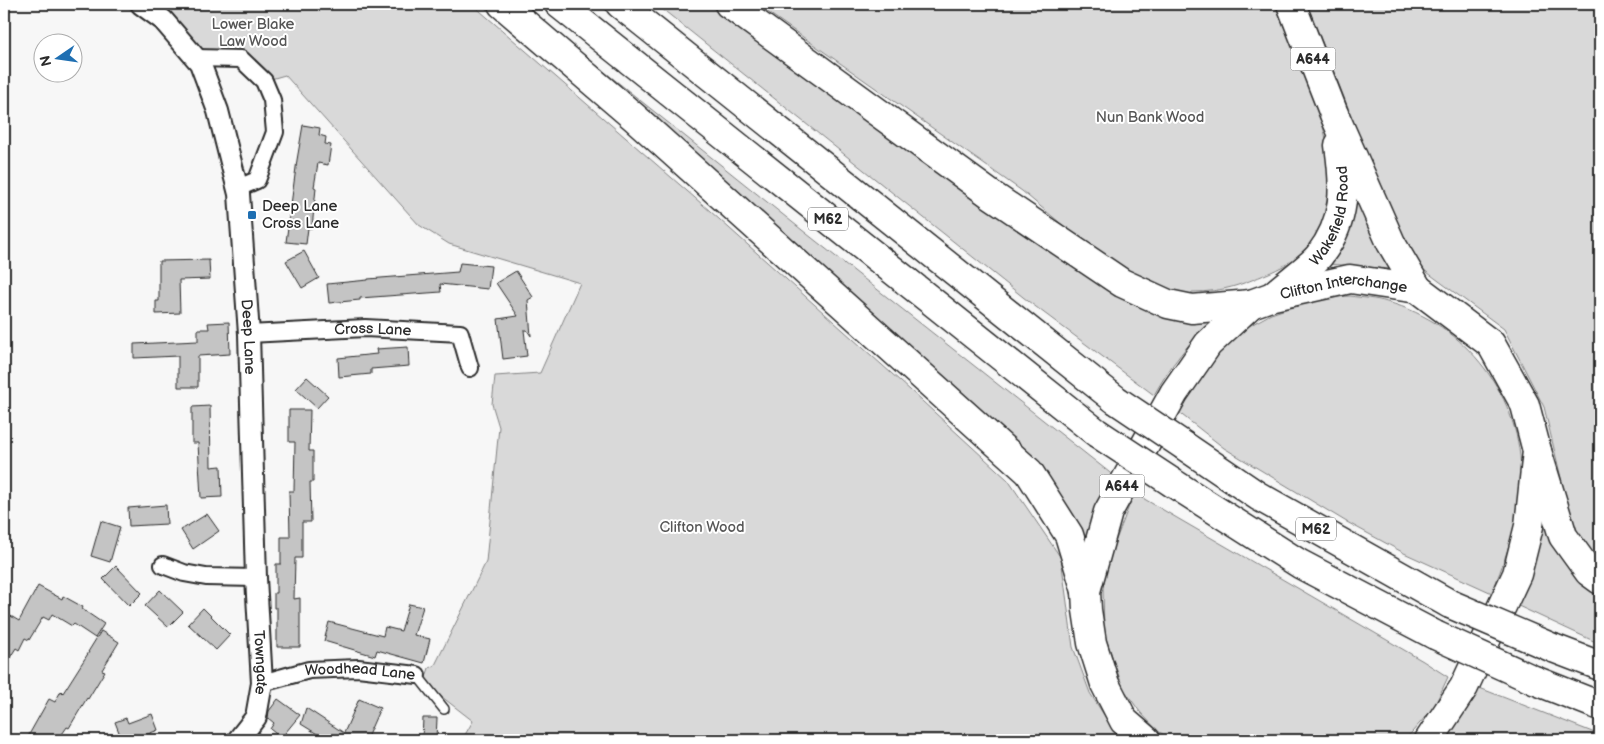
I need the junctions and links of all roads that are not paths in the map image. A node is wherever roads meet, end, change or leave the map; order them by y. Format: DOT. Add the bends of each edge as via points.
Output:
graph roads {
  1 [pos="141,4"];
  2 [pos="502,4"];
  3 [pos="559,4"];
  4 [pos="620,4"];
  5 [pos="729,4"];
  6 [pos="1291,4"];
  7 [pos="196,58"];
  8 [pos="1334,114"];
  9 [pos="238,188"];
  10 [pos="1418,289"];
  11 [pos="1262,300"];
  12 [pos="249,334"];
  13 [pos="470,368"];
  14 [pos="1537,451"];
  15 [pos="163,565"];
  16 [pos="256,578"];
  17 [pos="1600,580"];
  18 [pos="1086,590"];
  19 [pos="1600,666"];
  20 [pos="417,675"];
  21 [pos="262,683"];
  22 [pos="1600,706"];
  23 [pos="444,709"];
  24 [pos="238,740"];
  25 [pos="1146,740"];
  26 [pos="1429,740"];
  1 -- 7 [label="street, Deep Lane" via="163,20"];
  2 -- 18 [label="highway" via="641,123 1029,472 1069,535"];
  3 -- 22 [label="highway, M62, bridge" via="1098,433 1300,564 1435,635"];
  4 -- 19 [label="highway, M62, bridge" via="1116,400 1258,496 1450,604"];
  5 -- 11 [label="highway, Clifton Interchange" via="990,194 1122,283 1168,304 1192,309"];
  6 -- 8 [label="highway, Wakefield Road / A644"];
  7 -- 9 [label="street, Deep Lane" via="218,112"];
  7 -- 9 [label="street" via="241,59 264,81 272,100 274,132 258,180"];
  8 -- 10 [label="highway, Wakefield Road / A644" via="1391,242"];
  8 -- 11 [label="highway, Wakefield Road / A644" via="1344,193 1337,227 1319,257"];
  9 -- 12 [label="street, Deep Lane"];
  10 -- 11 [label="highway, Clifton Interchange / A644" via="1350,279"];
  10 -- 14 [label="highway, Clifton Interchange / A644" via="1491,344 1525,405"];
  11 -- 18 [label="highway, A644" via="1208,344 1174,393 1108,512"];
  12 -- 13 [label="street, Cross Lane" via="365,328 460,333"];
  12 -- 16 [label="street, Deep Lane"];
  14 -- 17 [label="highway" via="1563,536 1589,572"];
  14 -- 26 [label="highway, Clifton Interchange / A644" via="1529,526 1517,574 1464,687"];
  15 -- 16 [label="street" via="206,577"];
  16 -- 21 [label="street, Towngate"];
  18 -- 25 [label="highway, A644" via="1092,643 1105,684 1124,721"];
  20 -- 21 [label="street, Woodhead Lane" via="358,668 309,670"];
  20 -- 23 [label="lane, Woodhead Lane"];
  21 -- 24 [label="street, Towngate" via="256,717"];
}
